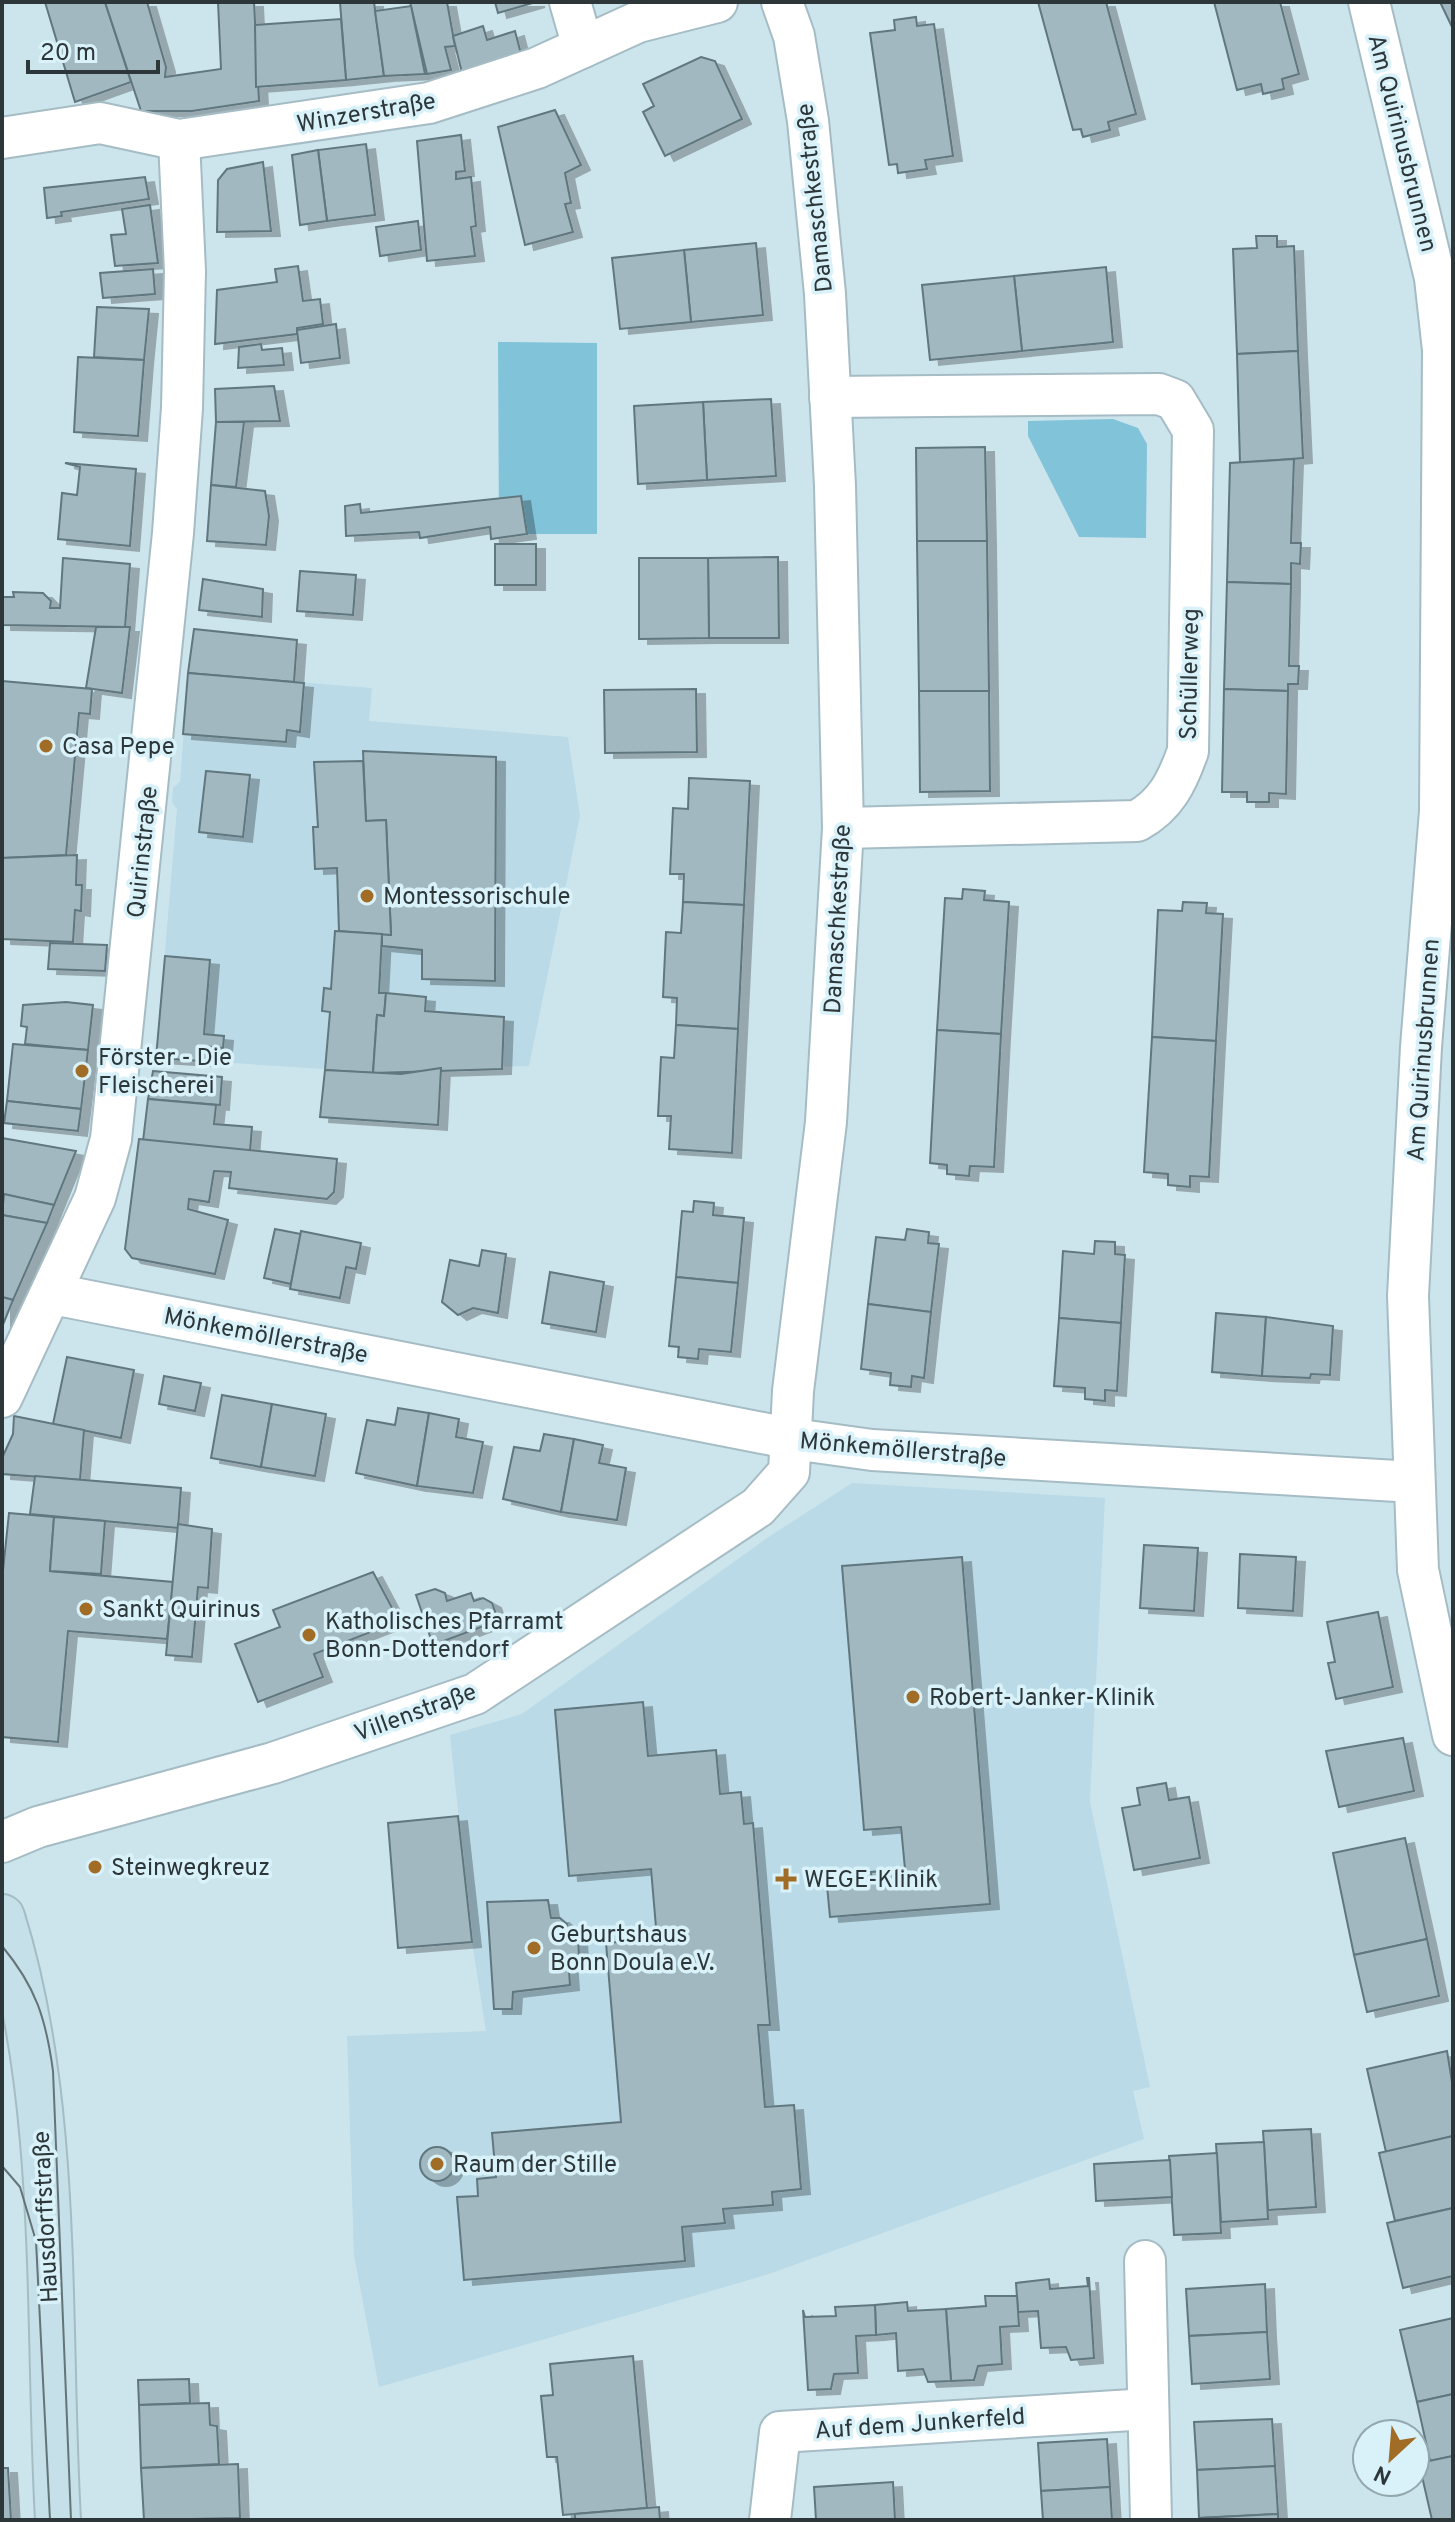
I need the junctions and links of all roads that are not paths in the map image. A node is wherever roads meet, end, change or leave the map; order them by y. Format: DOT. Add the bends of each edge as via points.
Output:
graph roads {
  1 [pos="570,2"];
  2 [pos="717,2"];
  3 [pos="782,2"];
  4 [pos="1369,2"];
  5 [pos="583,47"];
  6 [pos="2,138"];
  7 [pos="179,140"];
  8 [pos="830,397"];
  9 [pos="843,828"];
  10 [pos="53,1294"];
  11 [pos="2,1397"];
  12 [pos="793,1439"];
  13 [pos="1414,1482"];
  14 [pos="1453,1735"];
  15 [pos="2,1842"];
  16 [pos="2,1917"];
  17 [pos="1145,2261"];
  18 [pos="1148,2409"];
  19 [pos="58,2520"];
  20 [pos="770,2520"];
  21 [pos="1151,2520"];
  1 -- 5 [label="street"];
  2 -- 5 [label="street, Winzerstraße" via="638,22"];
  3 -- 8 [label="street, Damaschkestraße" via="794,36 808,121"];
  4 -- 13 [label="street, Am Quirinusbrunnen" via="1435,278 1443,350 1440,811 1408,1296"];
  5 -- 7 [label="street, Winzerstraße" via="502,81 429,103"];
  6 -- 7 [label="street, Winzerstraße" via="100,123"];
  7 -- 10 [label="street, Quirinstraße" via="185,271 182,408 124,1029 108,1159"];
  8 -- 9 [label="street, Damaschkestraße"];
  8 -- 9 [label="street, Schüllerweg" via="1159,394 1175,400 1193,430 1188,751 1176,785 1155,811 1137,821"];
  9 -- 12 [label="street, Damaschkestraße" via="826,1122 793,1391"];
  10 -- 11 [label="street, Quirinstraße"];
  10 -- 12 [label="street, Mönkemöllerstraße"];
  12 -- 13 [label="street, Mönkemöllerstraße" via="872,1450"];
  12 -- 15 [label="street, Villenstraße" via="789,1472 758,1507 475,1694 273,1763 38,1827"];
  13 -- 14 [label="street" via="1418,1570"];
  16 -- 19 [label="main road, Hausdorffstraße" via="19,1978 43,2159"];
  17 -- 18 [label="street"];
  18 -- 20 [label="street, Auf dem Junkerfeld" via="780,2432"];
  18 -- 21 [label="street"];
}
